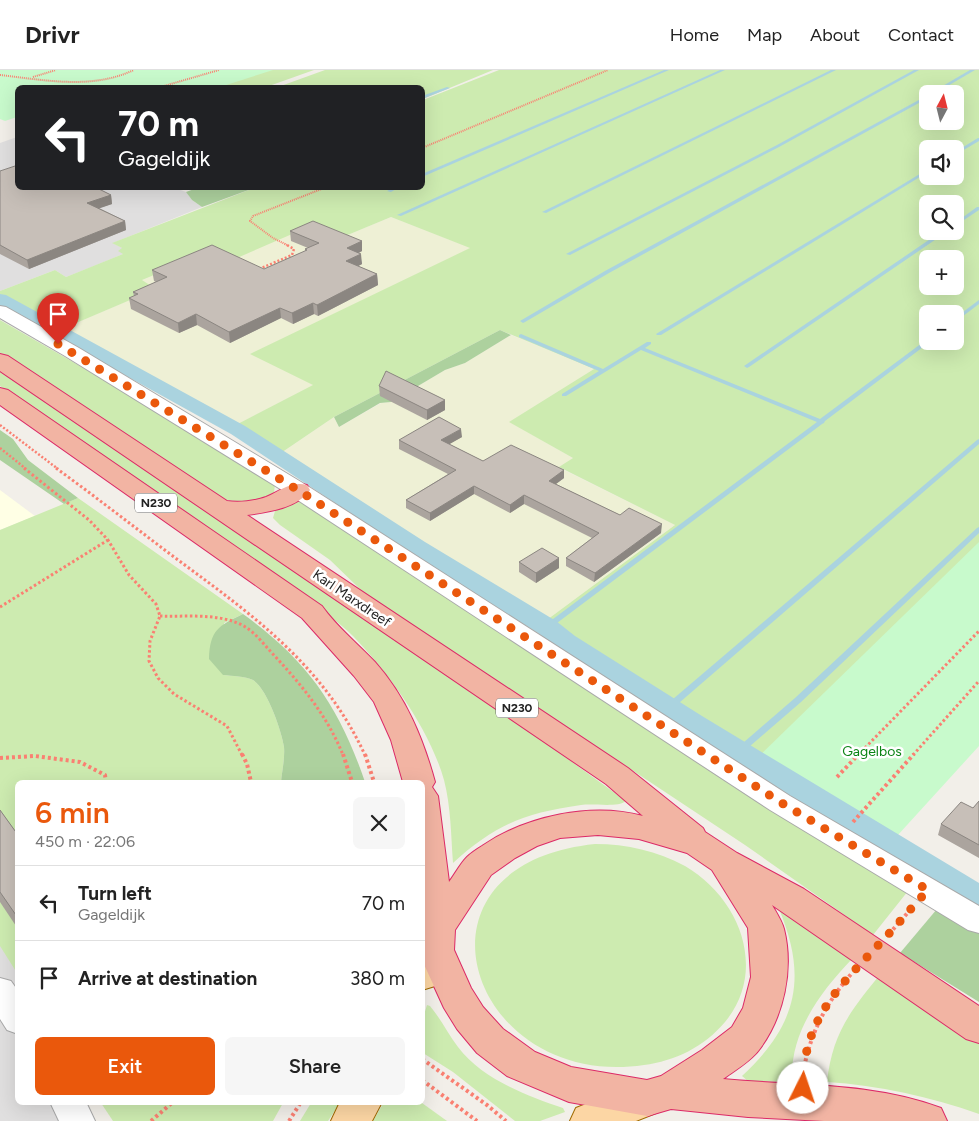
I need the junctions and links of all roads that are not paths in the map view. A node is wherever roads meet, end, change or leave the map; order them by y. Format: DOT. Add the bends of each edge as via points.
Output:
graph roads {
  1 [pos="0,311"];
  2 [pos="0,361"];
  3 [pos="0,395"];
  4 [pos="298,490"];
  5 [pos="273,503"];
  6 [pos="216,508"];
  7 [pos="270,544"];
  8 [pos="418,780"];
  9 [pos="425,842"];
  10 [pos="711,852"];
  11 [pos="979,921"];
  12 [pos="432,951"];
  13 [pos="0,991"];
  14 [pos="15,1015"];
  15 [pos="979,1027"];
  16 [pos="659,1095"];
  17 [pos="69,1105"];
  18 [pos="360,1105"];
  19 [pos="78,1121"];
  20 [pos="351,1121"];
  21 [pos="590,1121"];
  22 [pos="927,1121"];
  1 -- 4 [label="street"];
  2 -- 6 [label="highway, Karl Marxdreef / N230"];
  3 -- 8 [label="highway, N230" via="312,612 388,700"];
  4 -- 5 [label="highway"];
  4 -- 11 [label="street" via="780,802"];
  5 -- 6 [label="highway" via="235,510"];
  5 -- 7 [label="highway" via="264,523"];
  6 -- 7 [label="highway, Karl Marxdreef / N230"];
  7 -- 10 [label="highway, Karl Marxdreef / N230" via="617,776"];
  9 -- 12 [label="highway"];
  10 -- 12 [label="highway, N230" via="639,827 598,823 560,826 525,837 479,866"];
  10 -- 15 [label="highway, N230" via="792,899"];
  10 -- 16 [label="highway, N230" via="759,913 766,928 769,977 765,996 761,1012 745,1039 716,1062"];
  12 -- 16 [label="highway" via="470,1018 490,1041 521,1064 569,1084"];
  13 -- 14 [label="street"];
  16 -- 21 [label="main road"];
  16 -- 22 [label="highway" via="803,1101 844,1105"];
  17 -- 19 [label="street"];
  18 -- 20 [label="main road"];
}
